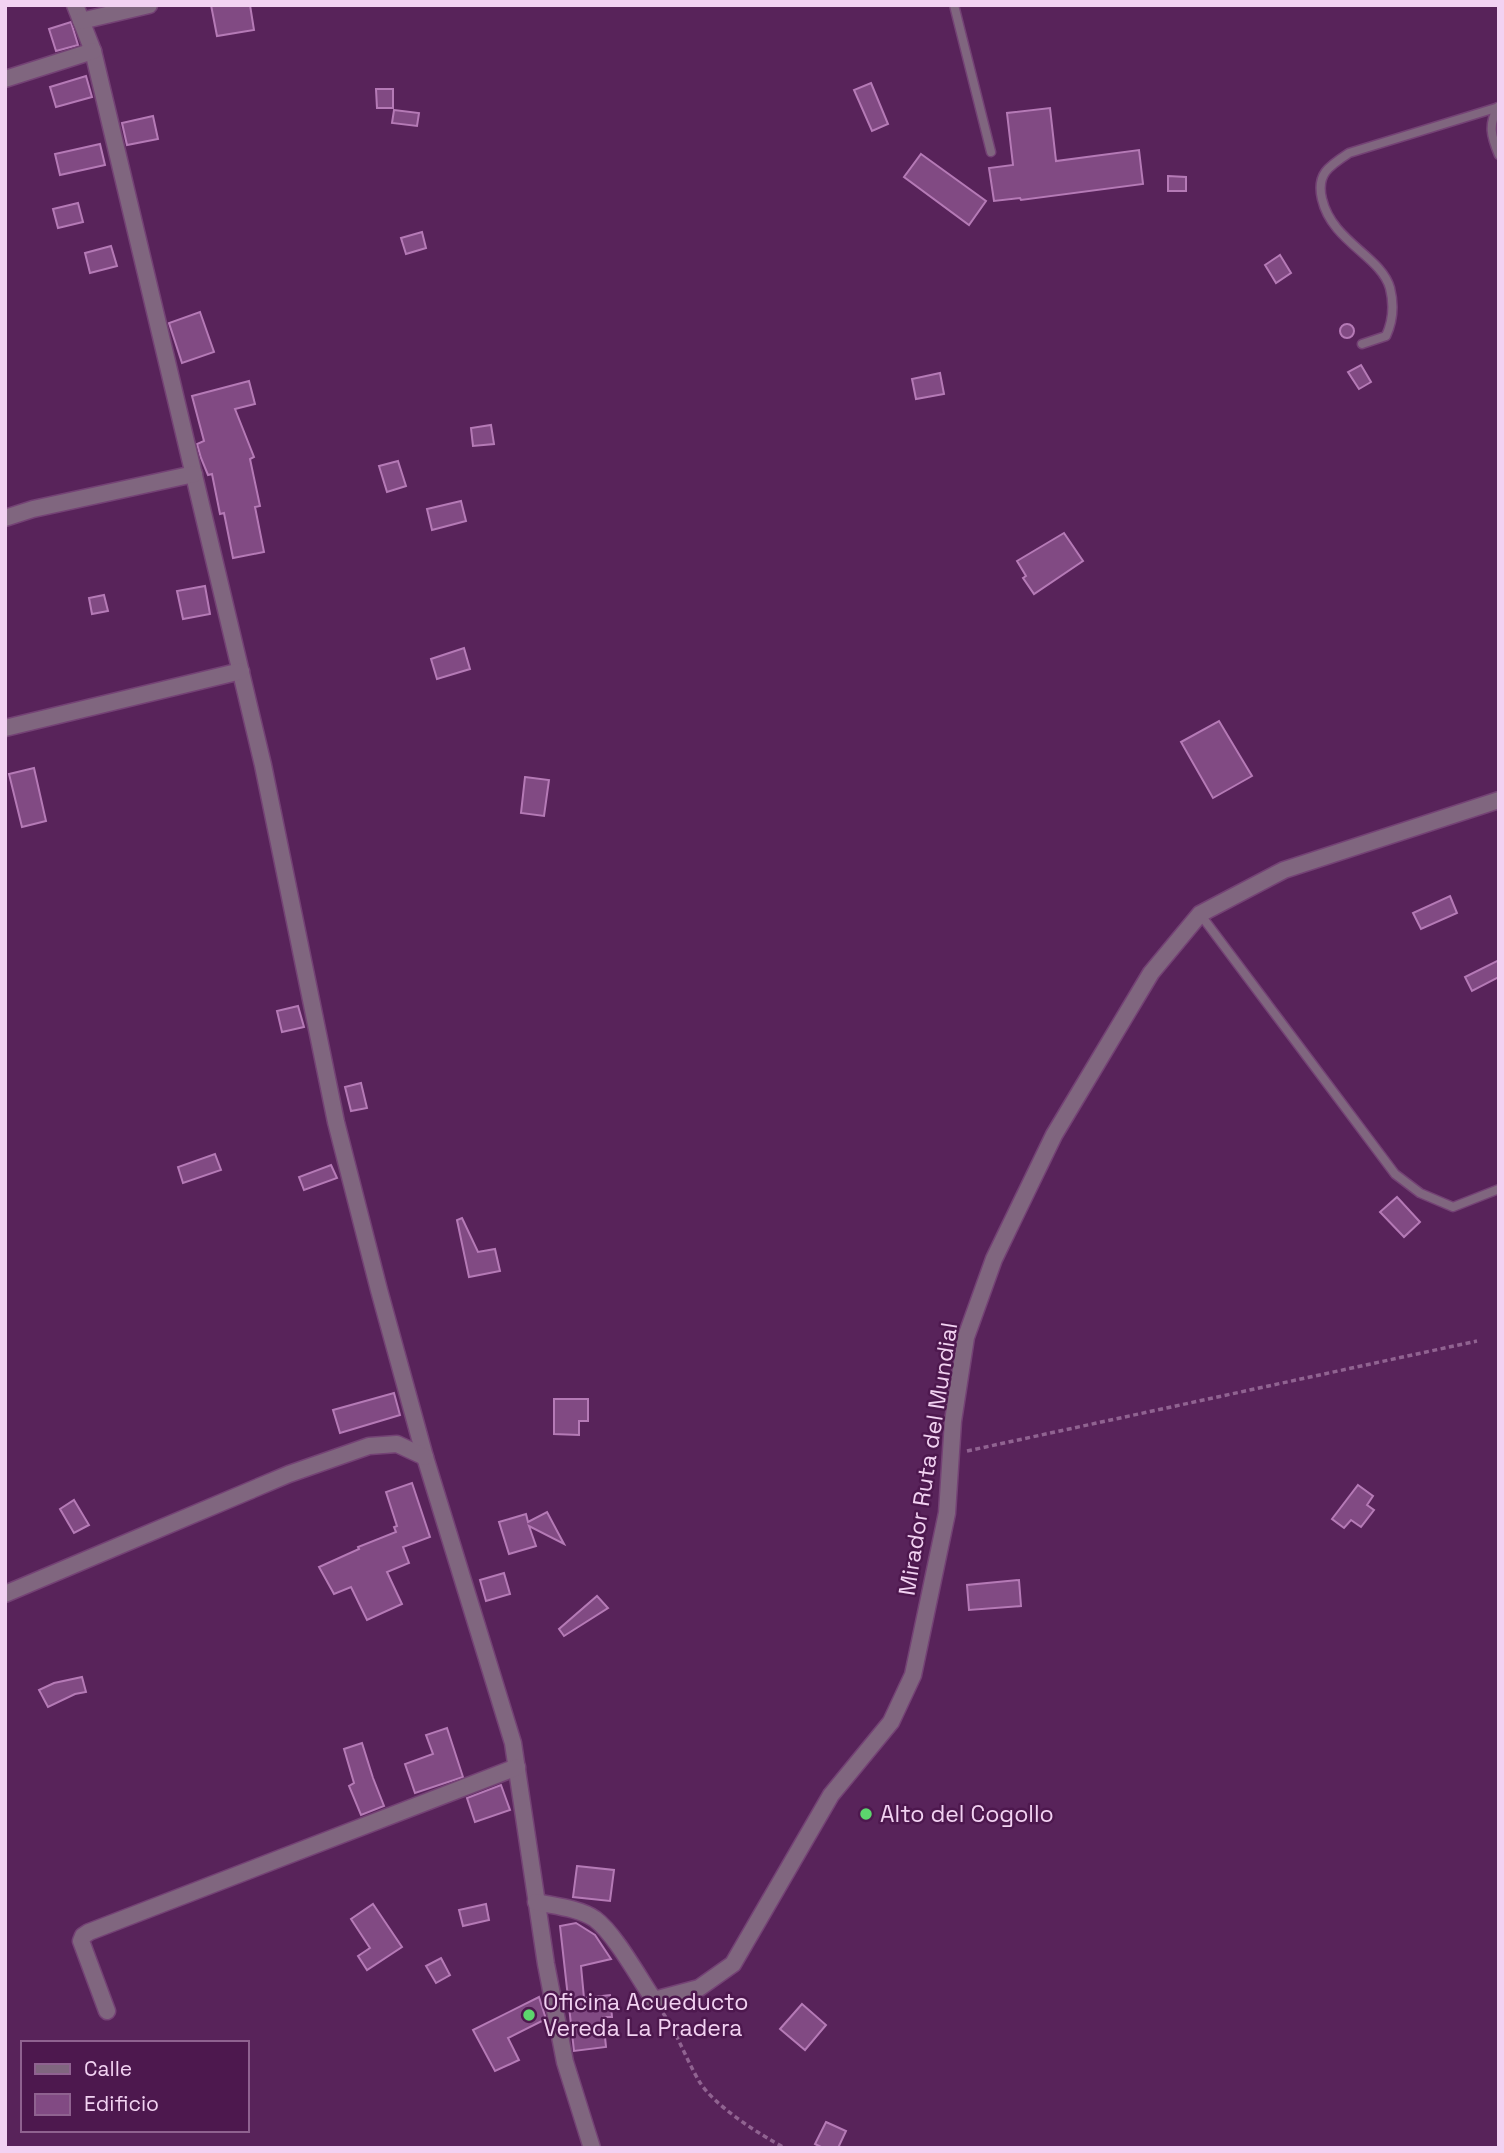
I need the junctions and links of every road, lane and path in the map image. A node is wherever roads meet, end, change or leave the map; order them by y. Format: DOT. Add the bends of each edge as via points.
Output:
graph roads {
  1 [pos="149,5"];
  2 [pos="954,5"];
  3 [pos="78,13"];
  4 [pos="93,51"];
  5 [pos="5,79"];
  6 [pos="1498,107"];
  7 [pos="991,152"];
  8 [pos="1499,155"];
  9 [pos="1362,344"];
  10 [pos="194,474"];
  11 [pos="5,518"];
  12 [pos="241,671"];
  13 [pos="5,728"];
  14 [pos="1499,800"];
  15 [pos="1200,914"];
  16 [pos="1499,1189"];
  17 [pos="1477,1341"];
  18 [pos="951,1455"];
  19 [pos="425,1457"];
  20 [pos="5,1594"];
  21 [pos="517,1767"];
  22 [pos="536,1902"];
  23 [pos="654,2000"];
  24 [pos="107,2011"];
  25 [pos="592,2148"];
  26 [pos="785,2148"];
  1 -- 3 [label="street"];
  2 -- 7 [label="lane"];
  3 -- 4 [label="street"];
  4 -- 5 [label="street"];
  4 -- 10 [label="street"];
  6 -- 8 [label="lane" via="1490,129"];
  6 -- 9 [label="lane" via="1349,153 1323,175 1319,186 1325,211 1390,287 1392,323 1386,335"];
  10 -- 11 [label="street"];
  10 -- 12 [label="street"];
  12 -- 13 [label="street"];
  12 -- 19 [label="street" via="336,1122"];
  14 -- 15 [label="street, Mirador Ruta del Mundial" via="1284,870"];
  15 -- 16 [label="lane" via="1395,1174 1420,1193 1453,1207"];
  15 -- 18 [label="street, Mirador Ruta del Mundial" via="1152,973 1061,1124 994,1259 966,1337"];
  17 -- 18 [label="path"];
  18 -- 23 [label="street, Mirador Ruta del Mundial" via="947,1513 913,1675 891,1722 831,1795 733,1964 699,1987"];
  19 -- 20 [label="street" via="397,1444 369,1446 289,1474"];
  19 -- 21 [label="street"];
  21 -- 22 [label="street"];
  21 -- 24 [label="street" via="89,1932 81,1941"];
  22 -- 23 [label="street" via="594,1919"];
  22 -- 25 [label="street" via="565,2062"];
  23 -- 26 [label="path" via="713,2098"];
}
